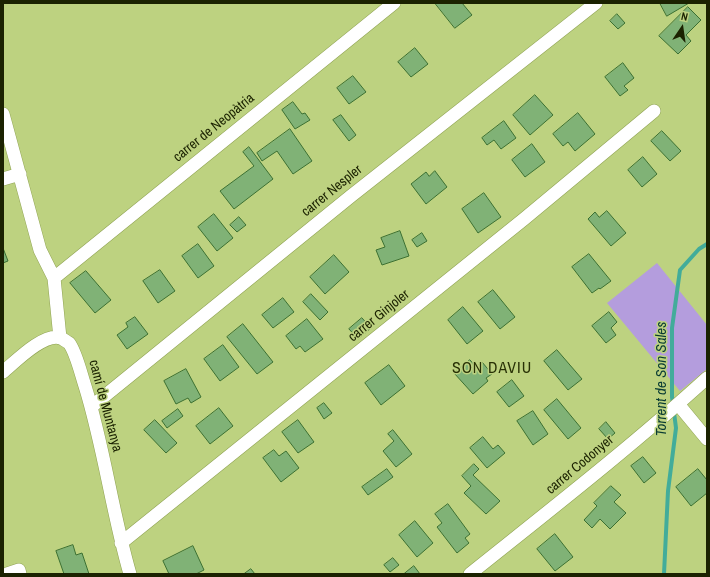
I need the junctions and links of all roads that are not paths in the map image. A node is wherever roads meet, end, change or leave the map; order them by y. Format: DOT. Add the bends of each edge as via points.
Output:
graph roads {
  1 [pos="394,3"];
  2 [pos="596,3"];
  3 [pos="654,111"];
  4 [pos="3,114"];
  5 [pos="20,174"];
  6 [pos="3,179"];
  7 [pos="54,278"];
  8 [pos="60,338"];
  9 [pos="3,372"];
  10 [pos="707,378"];
  11 [pos="678,404"];
  12 [pos="91,407"];
  13 [pos="707,440"];
  14 [pos="121,543"];
  15 [pos="130,574"];
  16 [pos="470,574"];
  1 -- 7 [label="street, carrer de Neopàtria"];
  2 -- 12 [label="street, carrer Nespler" via="357,191"];
  3 -- 14 [label="street, carrer Ginjoler" via="524,220"];
  4 -- 5 [label="street"];
  5 -- 6 [label="street"];
  5 -- 7 [label="street" via="40,250"];
  7 -- 8 [label="street"];
  8 -- 9 [label="street" via="50,337 36,345"];
  8 -- 12 [label="street, camí de Muntanya" via="68,343 74,353"];
  10 -- 11 [label="street, carrer Codonyer"];
  11 -- 13 [label="street"];
  11 -- 16 [label="street, carrer Codonyer"];
  12 -- 14 [label="street, camí de Muntanya"];
  14 -- 15 [label="street, camí de Muntanya"];
}
